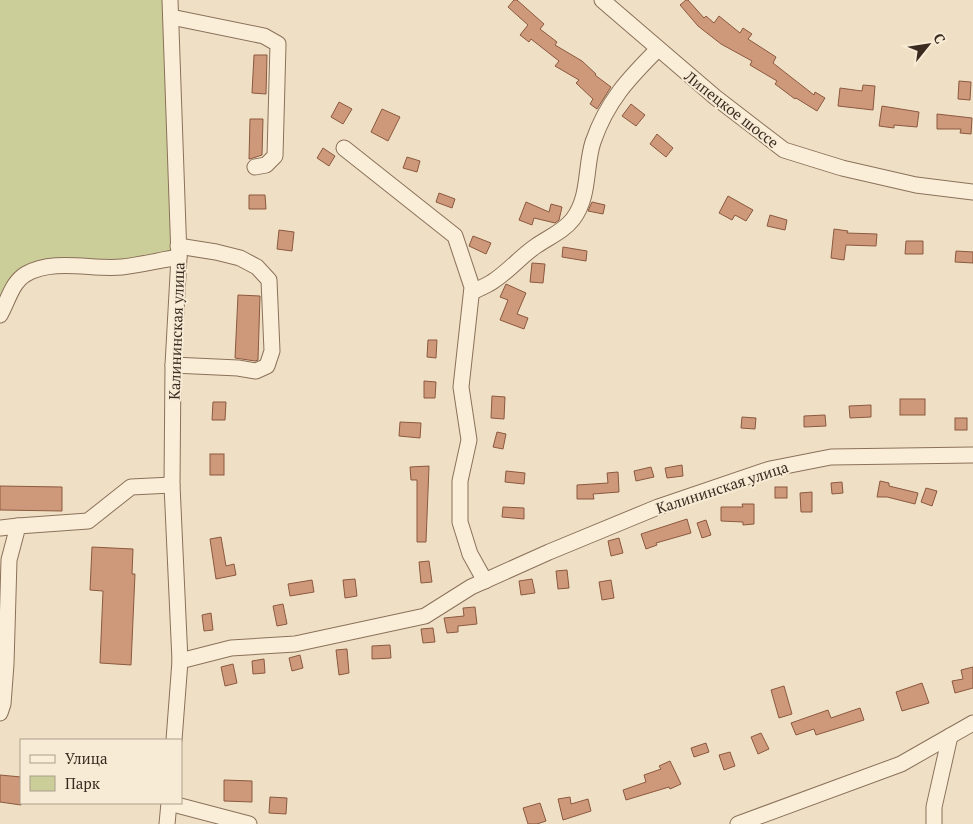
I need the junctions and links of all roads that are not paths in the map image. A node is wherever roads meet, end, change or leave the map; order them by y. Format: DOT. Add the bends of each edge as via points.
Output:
graph roads {
  1 [pos="170,0"];
  2 [pos="602,0"];
  3 [pos="171,17"];
  4 [pos="658,49"];
  5 [pos="344,148"];
  6 [pos="255,167"];
  7 [pos="973,192"];
  8 [pos="178,251"];
  9 [pos="472,292"];
  10 [pos="0,315"];
  11 [pos="173,365"];
  12 [pos="973,455"];
  13 [pos="172,485"];
  14 [pos="18,526"];
  15 [pos="0,528"];
  16 [pos="485,581"];
  17 [pos="180,661"];
  18 [pos="0,712"];
  19 [pos="973,723"];
  20 [pos="950,736"];
  21 [pos="174,739"];
  22 [pos="169,804"];
  23 [pos="173,804"];
  24 [pos="167,824"];
  25 [pos="249,824"];
  26 [pos="738,824"];
  27 [pos="934,824"];
  1 -- 3 [label="street, Калининская улица"];
  2 -- 4 [label="street, Липецкое шоссе"];
  3 -- 6 [label="street" via="264,36 278,44 275,156 266,165"];
  3 -- 8 [label="street, Калининская улица"];
  4 -- 7 [label="street, Липецкое шоссе" via="784,150 842,168 916,185"];
  4 -- 9 [label="street" via="615,96 604,117 593,143 581,204 573,219 493,282"];
  5 -- 9 [label="street" via="455,236"];
  8 -- 10 [label="street" via="121,267 77,265 41,268 26,274 14,285"];
  8 -- 11 [label="street, Калининская улица"];
  8 -- 11 [label="street" via="216,252 240,258 257,267 268,280 272,351 266,366 256,370"];
  9 -- 16 [label="street" via="461,387 469,440 460,481 460,522 470,554"];
  11 -- 13 [label="street, Калининская улица"];
  12 -- 16 [label="street, Калининская улица" via="831,457 770,469 658,507"];
  13 -- 14 [label="street" via="131,487 88,521"];
  13 -- 17 [label="street, Калининская улица"];
  14 -- 15 [label="street"];
  14 -- 18 [label="street" via="9,560 6,664"];
  16 -- 17 [label="street, Калининская улица" via="425,616 295,644 231,648"];
  17 -- 21 [label="street, Калининская улица"];
  19 -- 20 [label="street"];
  20 -- 26 [label="street" via="901,764"];
  20 -- 27 [label="street" via="934,807"];
  22 -- 24 [label="street"];
  23 -- 25 [label="street"];
}
